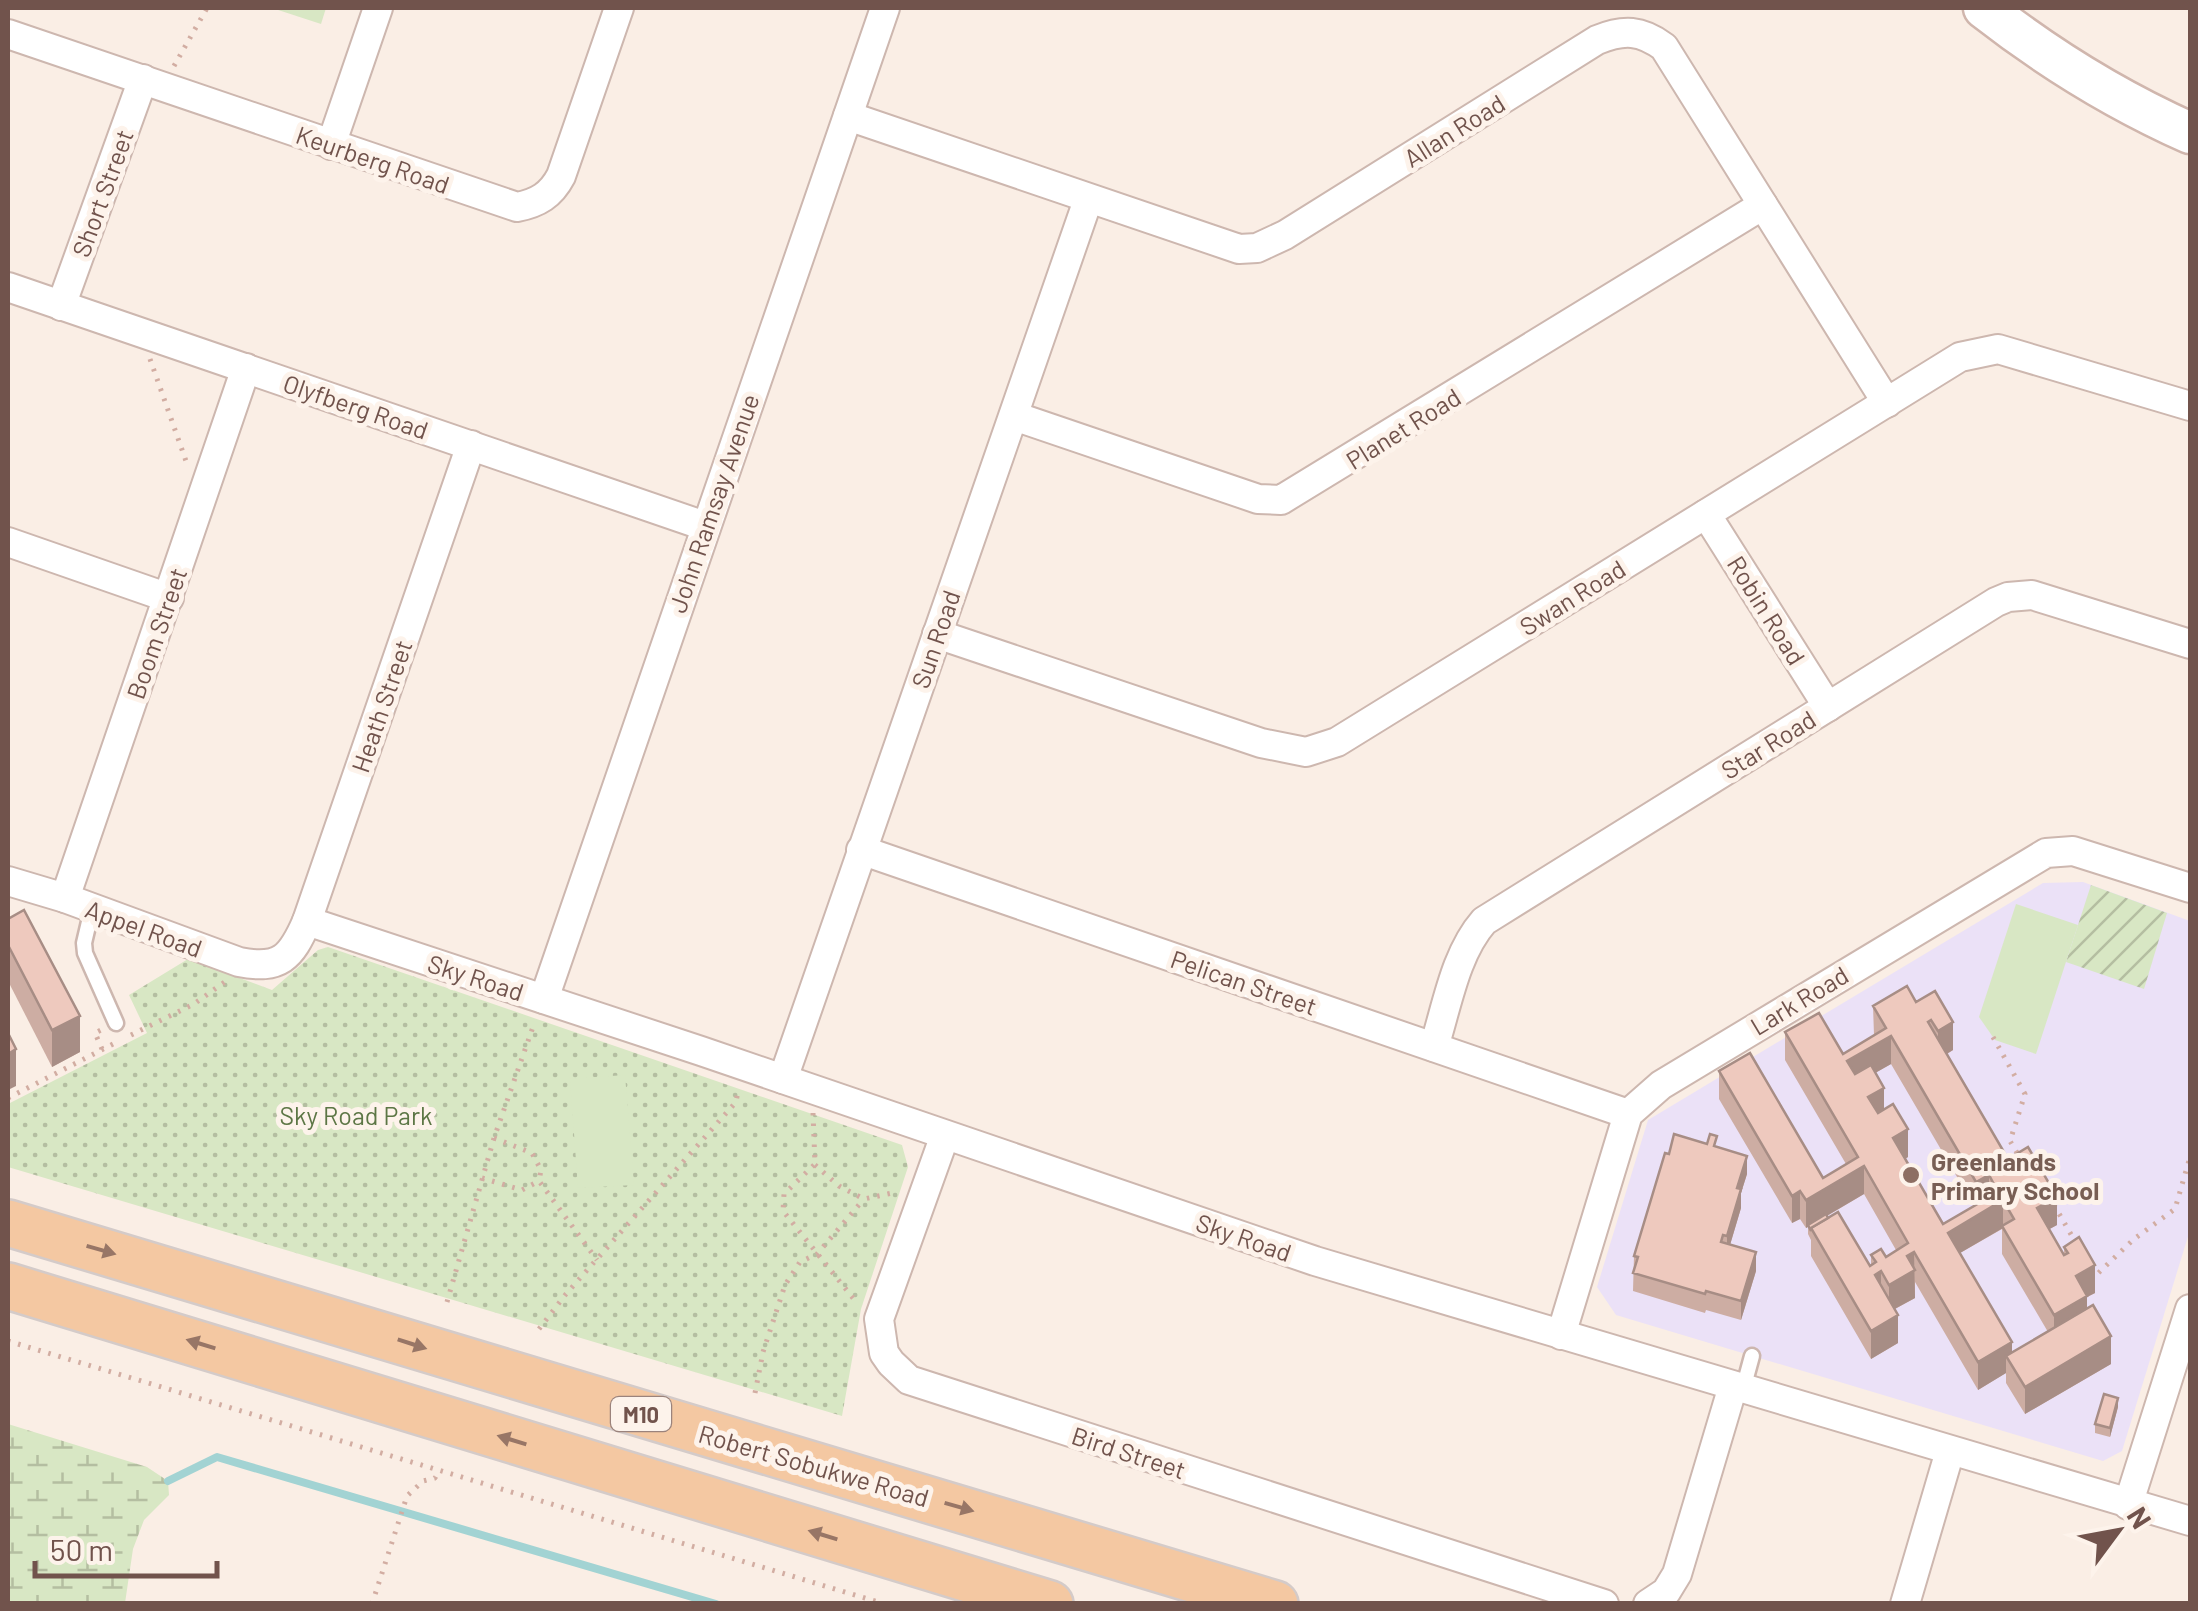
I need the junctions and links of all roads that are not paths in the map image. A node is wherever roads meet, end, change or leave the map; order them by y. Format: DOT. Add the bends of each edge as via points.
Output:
graph roads {
  1 [pos="378,8"];
  2 [pos="619,8"];
  3 [pos="885,8"];
  4 [pos="1984,8"];
  5 [pos="8,34"];
  6 [pos="153,83"];
  7 [pos="848,116"];
  8 [pos="2190,133"];
  9 [pos="332,145"];
  10 [pos="1088,200"];
  11 [pos="1763,206"];
  12 [pos="8,287"];
  13 [pos="61,306"];
  14 [pos="246,368"];
  15 [pos="1887,402"];
  16 [pos="2190,406"];
  17 [pos="1014,416"];
  18 [pos="470,445"];
  19 [pos="1706,514"];
  20 [pos="704,526"];
  21 [pos="8,542"];
  22 [pos="169,598"];
  23 [pos="937,634"];
  24 [pos="2190,644"];
  25 [pos="1828,706"];
  26 [pos="861,850"];
  27 [pos="8,881"];
  28 [pos="2190,888"];
  29 [pos="65,898"];
  30 [pos="92,909"];
  31 [pos="306,921"];
  32 [pos="280,959"];
  33 [pos="540,1009"];
  34 [pos="116,1022"];
  35 [pos="1434,1047"];
  36 [pos="783,1079"];
  37 [pos="1628,1114"];
  38 [pos="945,1134"];
  39 [pos="8,1223"];
  40 [pos="8,1286"];
  41 [pos="2190,1308"];
  42 [pos="1561,1335"];
  43 [pos="1752,1356"];
  44 [pos="1738,1388"];
  45 [pos="1950,1451"];
  46 [pos="2128,1504"];
  47 [pos="2190,1521"];
  48 [pos="1050,1604"];
  49 [pos="1275,1604"];
  50 [pos="1604,1604"];
  51 [pos="1648,1604"];
  52 [pos="1905,1604"];
  1 -- 9 [label="street"];
  2 -- 9 [label="street, Keurberg Road" via="561,176 540,200 505,205"];
  3 -- 7 [label="street, John Ramsay Avenue"];
  4 -- 8 [label="street" via="2108,93"];
  5 -- 6 [label="street, Keurberg Road"];
  6 -- 9 [label="street, Keurberg Road"];
  6 -- 13 [label="street, Short Street"];
  7 -- 10 [label="street, Allan Road"];
  7 -- 20 [label="street, John Ramsay Avenue"];
  10 -- 11 [label="street, Allan Road" via="1257,248 1597,40 1627,31 1664,47"];
  10 -- 17 [label="street, Sun Road"];
  11 -- 15 [label="street, Allan Road"];
  11 -- 17 [label="street, Planet Road" via="1281,500 1258,499"];
  12 -- 13 [label="street, Olyfberg Road"];
  13 -- 14 [label="street, Olyfberg Road"];
  14 -- 18 [label="street, Olyfberg Road"];
  14 -- 22 [label="street, Boom Street"];
  15 -- 16 [label="street, Swan Road" via="1960,357 1998,350"];
  15 -- 19 [label="street, Swan Road"];
  17 -- 23 [label="street, Sun Road"];
  18 -- 20 [label="street, Olyfberg Road"];
  18 -- 31 [label="street, Heath Street"];
  19 -- 23 [label="street, Swan Road" via="1337,742 1306,752 1280,749"];
  19 -- 25 [label="street, Robin Road"];
  20 -- 33 [label="street, John Ramsay Avenue"];
  21 -- 22 [label="street"];
  22 -- 29 [label="street, Boom Street"];
  23 -- 26 [label="street, Sun Road"];
  24 -- 25 [label="street, Star Road" via="2020,594 1996,602"];
  25 -- 35 [label="street, Star Road" via="1484,922 1465,951"];
  26 -- 35 [label="street, Pelican Street"];
  26 -- 36 [label="street, Sun Road"];
  27 -- 29 [label="street, Appel Road"];
  28 -- 37 [label="street, Lark Road" via="2073,851 2034,858 1661,1085"];
  29 -- 30 [label="street, Appel Road"];
  30 -- 32 [label="street, Appel Road" via="238,962 268,966"];
  30 -- 34 [label="lane" via="85,953"];
  31 -- 32 [label="street, Heath Street"];
  31 -- 33 [label="street, Sky Road"];
  33 -- 36 [label="street, Sky Road"];
  35 -- 37 [label="street, Pelican Street"];
  36 -- 38 [label="street, Sky Road"];
  37 -- 42 [label="street"];
  38 -- 42 [label="street, Sky Road" via="1315,1261"];
  38 -- 50 [label="street, Bird Street" via="879,1319 884,1353 909,1380"];
  39 -- 49 [label="main road, Robert Sobukwe Road / M10, one-way"];
  48 -- 40 [label="main road, one-way"];
  41 -- 46 [label="street"];
  42 -- 44 [label="street, Sky Road"];
  43 -- 44 [label="lane"];
  44 -- 45 [label="street, Sky Road"];
  44 -- 51 [label="street" via="1678,1574"];
  45 -- 46 [label="street, Sky Road"];
  45 -- 52 [label="street"];
  46 -- 47 [label="street, Sky Road"];
}
